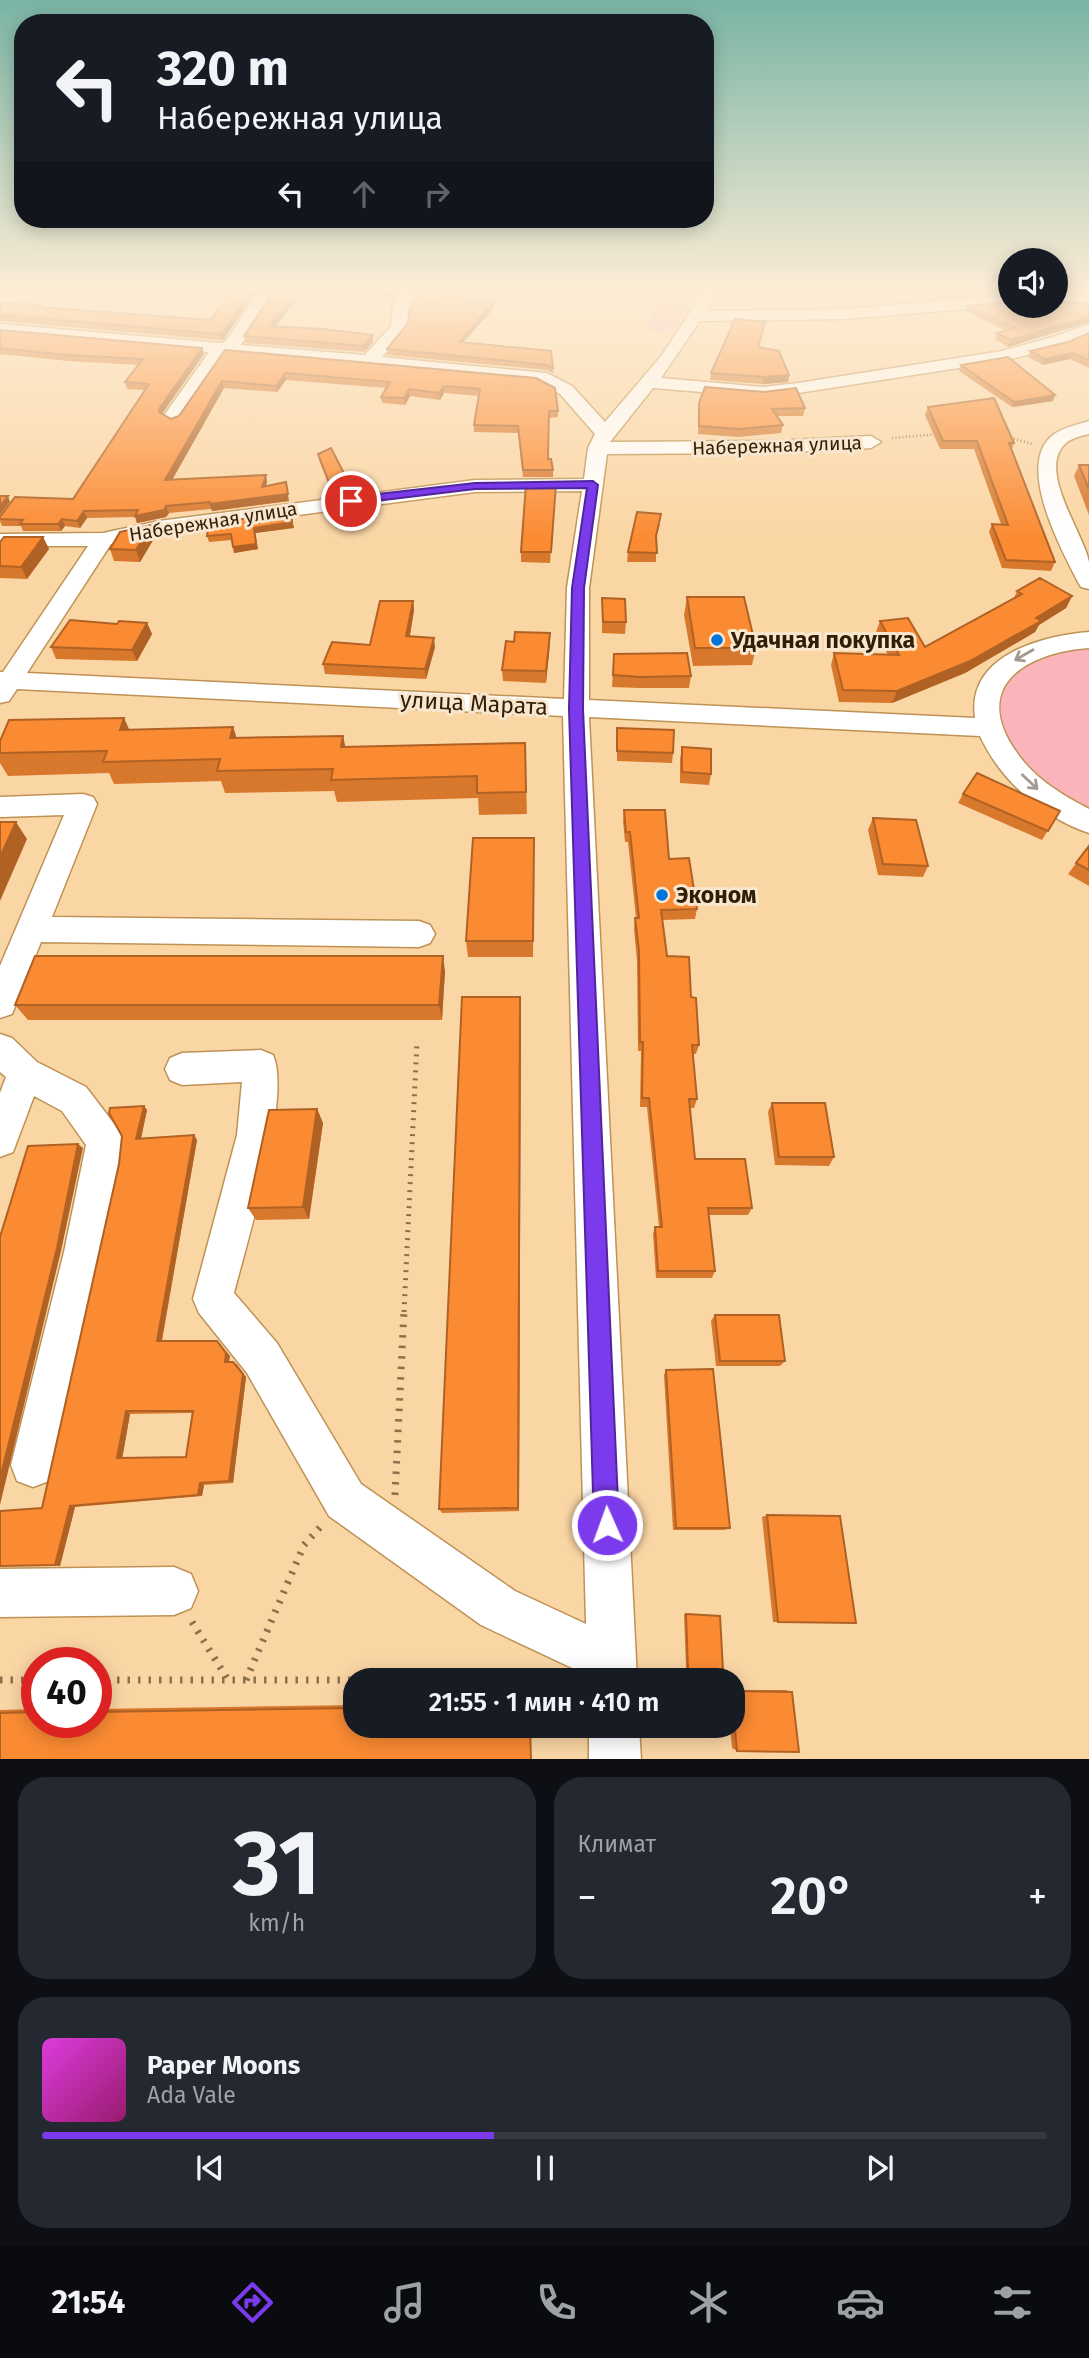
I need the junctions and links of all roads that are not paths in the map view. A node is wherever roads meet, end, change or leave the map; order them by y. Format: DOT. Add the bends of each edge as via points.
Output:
graph roads {
  1 [pos="202,374"];
  2 [pos="513,374"];
  3 [pos="655,374"];
  4 [pos="887,374"];
  5 [pos="649,382"];
  6 [pos="172,417"];
  7 [pos="1089,427"];
  8 [pos="602,441"];
  9 [pos="871,442"];
  10 [pos="593,485"];
  11 [pos="103,539"];
  12 [pos="0,541"];
  13 [pos="1089,582"];
  14 [pos="1089,640"];
  15 [pos="3,685"];
  16 [pos="576,709"];
  17 [pos="990,728"];
  18 [pos="0,807"];
  19 [pos="1089,822"];
  20 [pos="31,929"];
  21 [pos="419,934"];
  22 [pos="0,1004"];
  23 [pos="13,1061"];
  24 [pos="182,1069"];
  25 [pos="0,1140"];
  26 [pos="33,1465"];
  27 [pos="174,1591"];
  28 [pos="0,1593"];
  29 [pos="607,1668"];
  30 [pos="612,1668"];
  31 [pos="614,1738"];
  32 [pos="615,1759"];
  1 -- 6 [label="street"];
  2 -- 8 [label="street" via="541,377 566,390"];
  3 -- 5 [label="street"];
  4 -- 5 [label="street" via="762,392"];
  5 -- 8 [label="street"];
  7 -- 13 [label="street" via="1058,440 1049,452 1050,495"];
  8 -- 9 [label="street, Набережная улица" via="772,447"];
  8 -- 10 [label="street"];
  10 -- 11 [label="street, Набережная улица" via="475,486 405,493"];
  10 -- 16 [label="street" via="578,588"];
  11 -- 12 [label="street, Набережная улица"];
  11 -- 15 [label="street"];
  14 -- 17 [label="street, one-way" via="1030,650 1002,668 987,695"];
  15 -- 16 [label="street, улица Марата"];
  16 -- 17 [label="street, улица Марата"];
  16 -- 30 [label="street"];
  17 -- 19 [label="street, one-way" via="1011,765 1049,800"];
  18 -- 20 [label="street" via="82,804"];
  20 -- 21 [label="street"];
  20 -- 22 [label="street"];
  23 -- 25 [label="street"];
  23 -- 26 [label="street" via="74,1099 105,1141"];
  24 -- 29 [label="street" via="261,1066 255,1135 214,1299 262,1358 345,1500 498,1608"];
  27 -- 28 [label="street"];
  31 -- 32 [label="street"];
}
